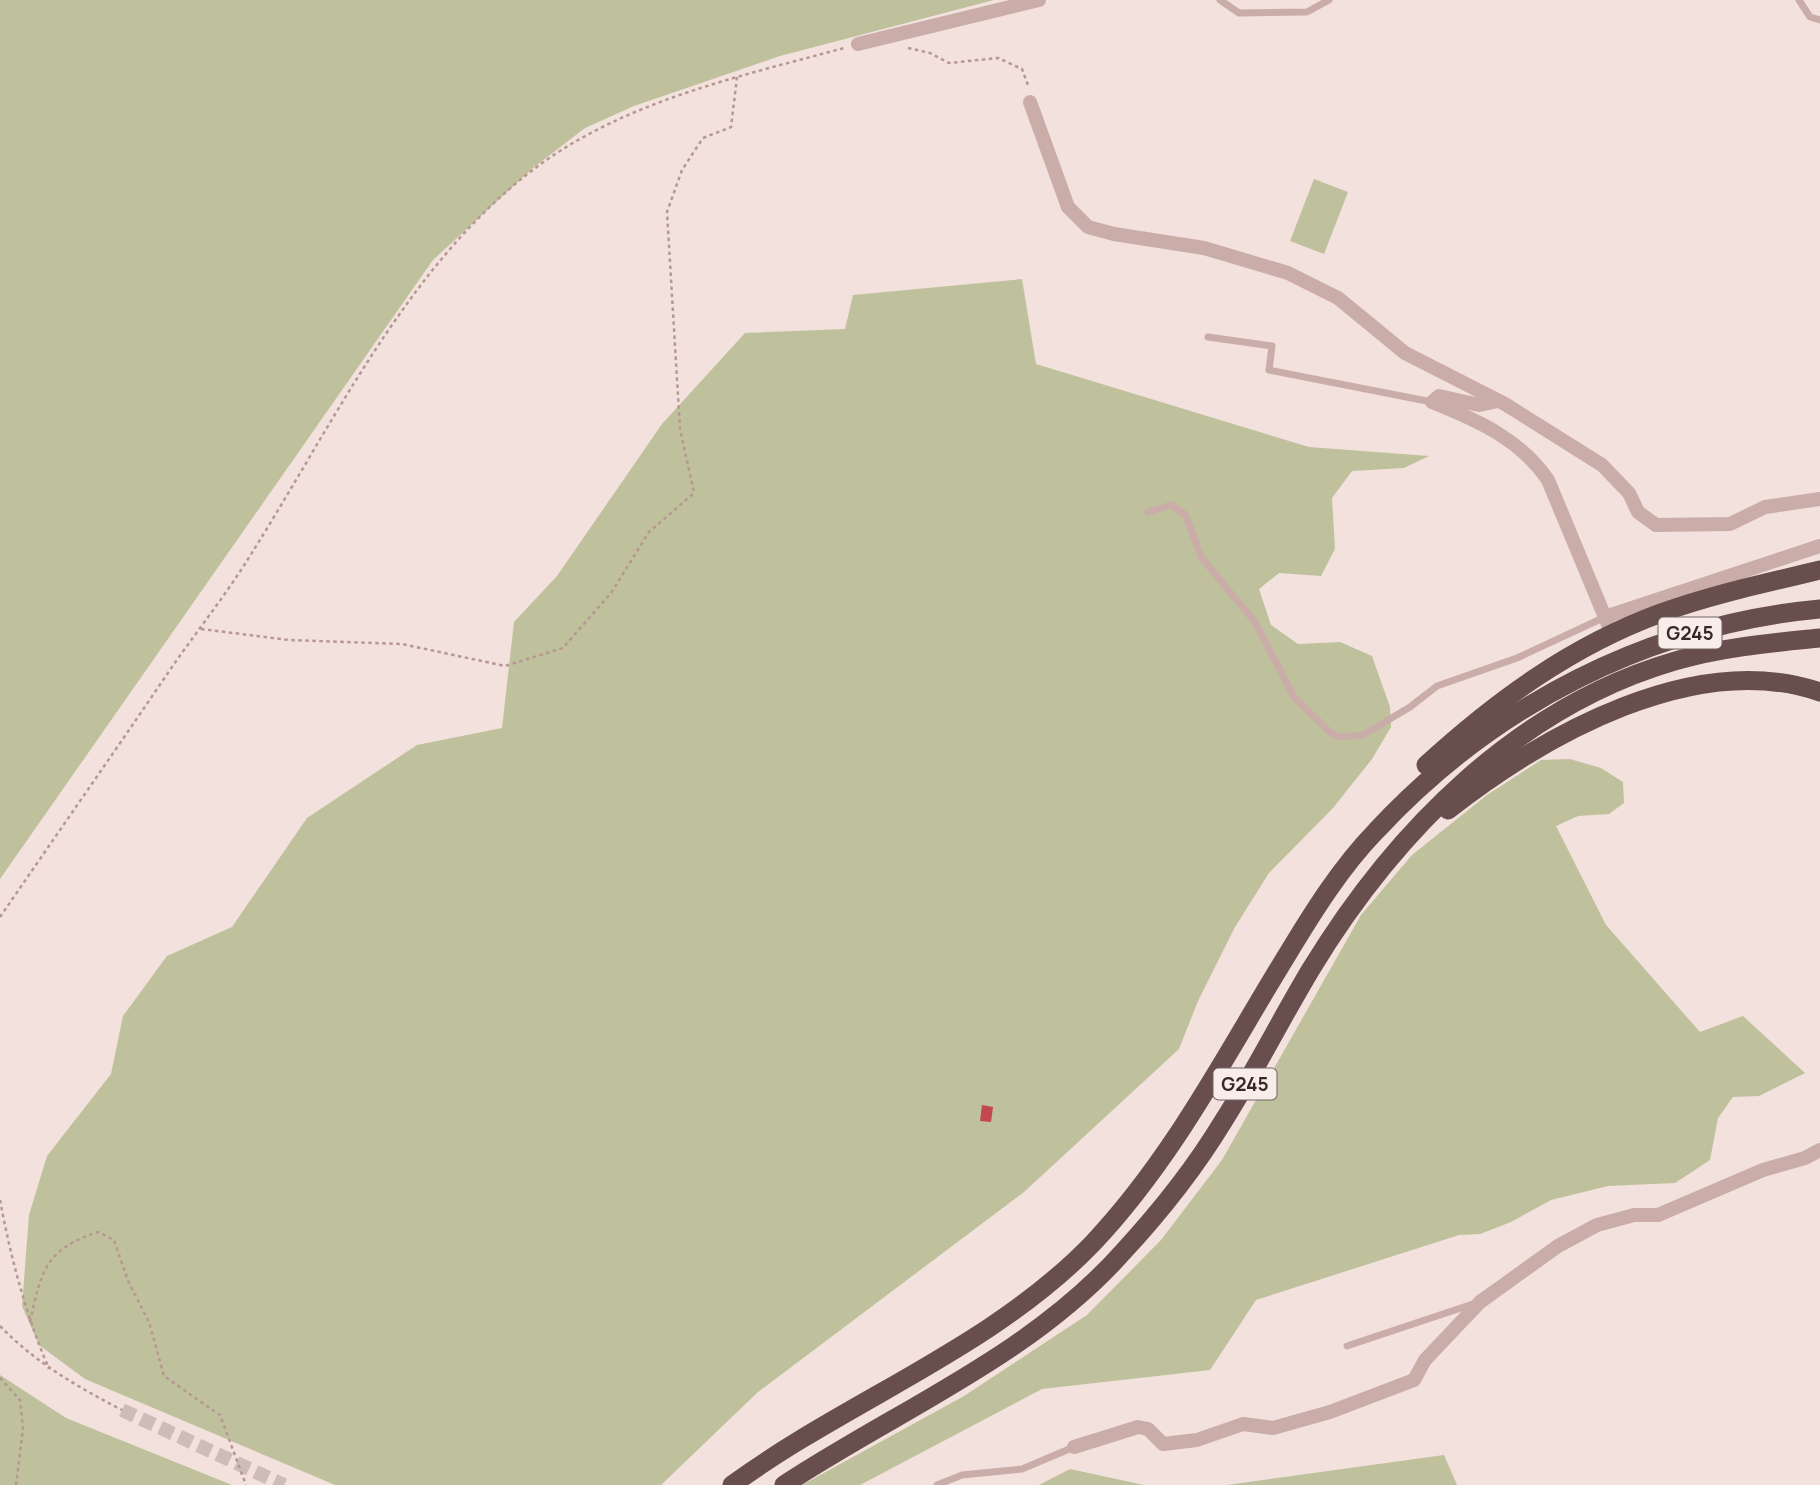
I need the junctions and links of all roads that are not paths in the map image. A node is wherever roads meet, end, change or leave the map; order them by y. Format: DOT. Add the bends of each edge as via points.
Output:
graph roads {
  1 [pos="1040,0"];
  2 [pos="1220,0"];
  3 [pos="1329,0"];
  4 [pos="1799,0"];
  5 [pos="1820,20"];
  6 [pos="858,44"];
  7 [pos="1030,102"];
  8 [pos="1208,337"];
  9 [pos="1498,401"];
  10 [pos="1432,402"];
  11 [pos="1820,499"];
  12 [pos="1148,512"];
  13 [pos="1820,545"];
  14 [pos="1820,570"];
  15 [pos="1820,609"];
  16 [pos="1614,626"];
  17 [pos="1818,639"];
  18 [pos="1820,692"];
  19 [pos="1375,831"];
  20 [pos="1395,853"];
  21 [pos="1820,1150"];
  22 [pos="1480,1302"];
  23 [pos="1347,1346"];
  24 [pos="1074,1447"];
  25 [pos="732,1485"];
  26 [pos="784,1485"];
  27 [pos="937,1485"];
  1 -- 6 [label="street"];
  2 -- 3 [label="lane" via="1239,13 1307,12"];
  4 -- 5 [label="lane" via="1810,17"];
  7 -- 9 [label="street" via="1069,207 1088,227 1204,248 1288,273 1338,298 1405,354"];
  8 -- 10 [label="lane" via="1272,346 1269,370"];
  9 -- 10 [label="street" via="1479,405 1439,396"];
  9 -- 11 [label="street" via="1602,465 1629,493 1638,512 1656,525 1730,524 1765,507"];
  10 -- 16 [label="street" via="1485,423 1539,468"];
  12 -- 16 [label="lane" via="1171,505 1186,515 1201,557 1255,622 1294,698 1340,737 1363,735 1437,686"];
  13 -- 16 [label="street"];
  14 -- 16 [label="highway"];
  15 -- 19 [label="highway, G245" via="1785,612 1683,635 1600,667 1474,741"];
  16 -- 19 [label="highway" via="1486,712 1426,765"];
  17 -- 20 [label="highway, G245" via="1701,655 1604,688 1524,733 1492,757"];
  18 -- 20 [label="highway" via="1758,681 1688,688 1652,697 1577,727 1466,796"];
  19 -- 25 [label="highway, G245" via="1287,954 1196,1111 1128,1205 1089,1246 1018,1306 958,1348 824,1424"];
  20 -- 26 [label="highway, G245" via="1313,967 1195,1164 1119,1256 1022,1341"];
  21 -- 22 [label="street" via="1658,1215 1634,1215 1597,1225 1558,1246"];
  22 -- 23 [label="lane"];
  22 -- 24 [label="street" via="1425,1360 1414,1380 1330,1412 1273,1428 1244,1424 1177,1443 1163,1444 1148,1429 1132,1428"];
  24 -- 27 [label="lane" via="1022,1469 962,1475"];
}
